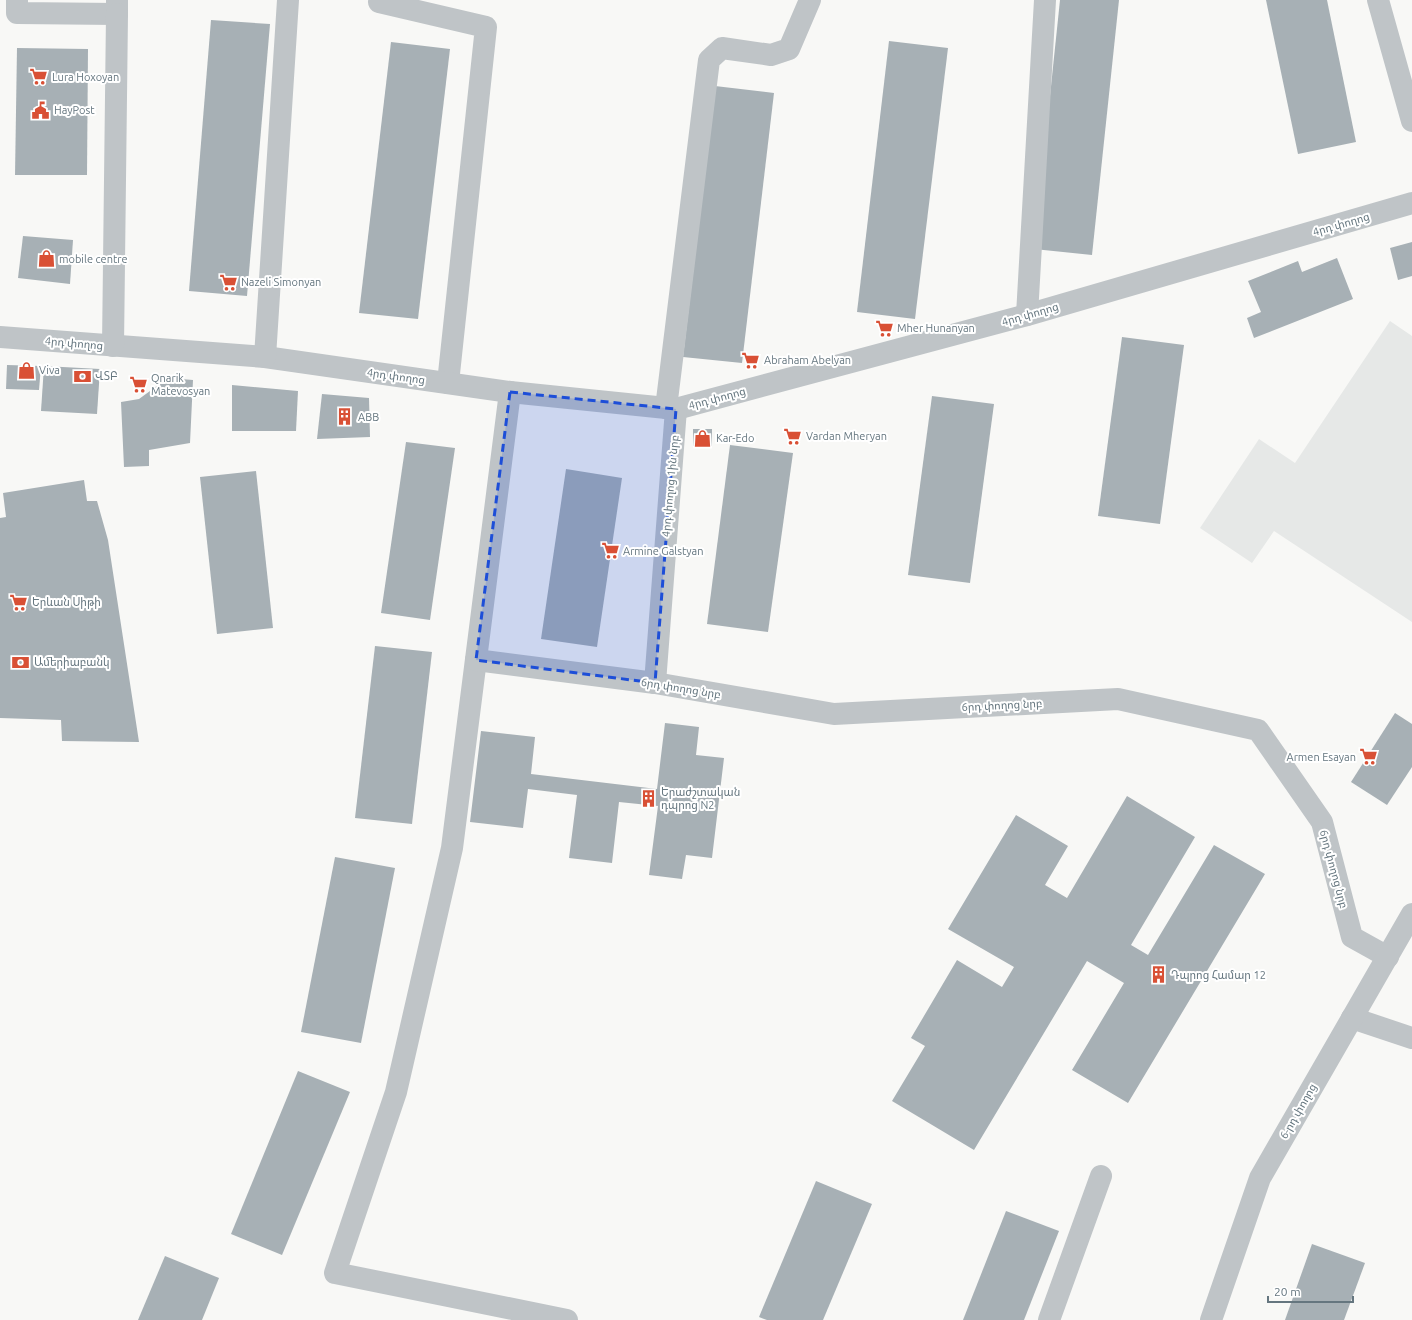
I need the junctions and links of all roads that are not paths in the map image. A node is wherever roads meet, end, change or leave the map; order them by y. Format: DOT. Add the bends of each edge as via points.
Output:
graph roads {
  1 [pos="17,0"];
  2 [pos="288,0"];
  3 [pos="810,0"];
  4 [pos="1045,0"];
  5 [pos="1378,0"];
  6 [pos="377,1"];
  7 [pos="117,7"];
  8 [pos="1412,121"];
  9 [pos="1412,203"];
  10 [pos="1028,315"];
  11 [pos="0,337"];
  12 [pos="112,346"];
  13 [pos="265,357"];
  14 [pos="448,383"];
  15 [pos="510,392"];
  16 [pos="671,409"];
  17 [pos="476,660"];
  18 [pos="655,683"];
  19 [pos="1412,915"];
  20 [pos="1388,957"];
  21 [pos="1352,1018"];
  22 [pos="1412,1038"];
  23 [pos="1101,1176"];
  24 [pos="568,1320"];
  25 [pos="1049,1320"];
  26 [pos="1211,1320"];
  1 -- 7 [label="street" via="17,13"];
  2 -- 13 [label="street"];
  3 -- 16 [label="street, 4րդ փողոց 1ին նրբ" via="789,50 772,56 722,48 709,60"];
  4 -- 10 [label="street"];
  5 -- 8 [label="street"];
  6 -- 14 [label="street" via="486,27"];
  7 -- 12 [label="street"];
  9 -- 10 [label="street, 4րդ փողոց"];
  10 -- 16 [label="street, 4րդ փողոց"];
  11 -- 12 [label="street, 4րդ փողոց"];
  12 -- 13 [label="street, 4րդ փողոց"];
  13 -- 14 [label="street, 4րդ փողոց"];
  14 -- 15 [label="street, 4րդ փողոց"];
  15 -- 16 [label="street, 4րդ փողոց"];
  15 -- 17 [label="street"];
  16 -- 18 [label="street, 4րդ փողոց 1ին նրբ"];
  17 -- 18 [label="street, 6րդ փողոց նրբ"];
  17 -- 24 [label="street" via="452,848 398,1084 335,1273"];
  18 -- 20 [label="street, 6րդ փողոց նրբ" via="834,714 1118,699 1258,730 1322,822 1352,937"];
  19 -- 20 [label="street, 6-րդ փողոց"];
  20 -- 21 [label="street, 6-րդ փողոց"];
  21 -- 22 [label="street"];
  21 -- 26 [label="street, 6-րդ փողոց" via="1260,1178"];
  23 -- 25 [label="street"];
}
